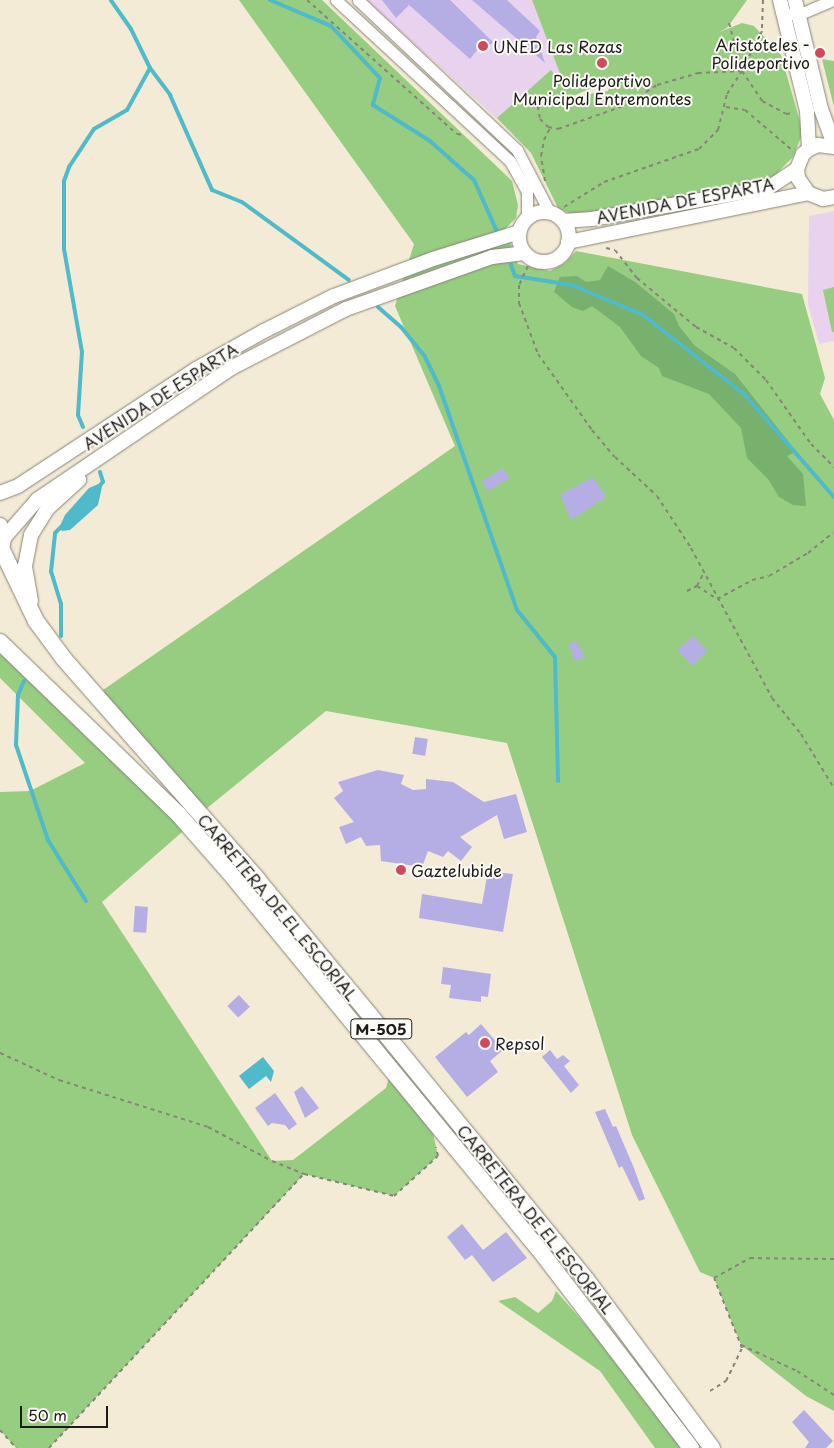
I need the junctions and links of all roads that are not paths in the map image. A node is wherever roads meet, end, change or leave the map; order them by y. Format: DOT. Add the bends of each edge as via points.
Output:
graph roads {
  1 [pos="336,0"];
  2 [pos="358,0"];
  3 [pos="780,0"];
  4 [pos="795,0"];
  5 [pos="833,0"];
  6 [pos="785,14"];
  7 [pos="800,14"];
  8 [pos="834,145"];
  9 [pos="802,158"];
  10 [pos="808,193"];
  11 [pos="834,196"];
  12 [pos="556,216"];
  13 [pos="527,219"];
  14 [pos="519,232"];
  15 [pos="568,242"];
  16 [pos="528,256"];
  17 [pos="143,426"];
  18 [pos="0,493"];
  19 [pos="1,543"];
  20 [pos="36,621"];
  21 [pos="0,642"];
  22 [pos="691,1448"];
  23 [pos="712,1448"];
  1 -- 13 [label="street" via="510,160 527,192"];
  2 -- 12 [label="street" via="517,150"];
  3 -- 6 [label="main road"];
  4 -- 7 [label="main road"];
  5 -- 7 [label="street"];
  6 -- 7 [label="street"];
  6 -- 9 [label="main road" via="807,112"];
  7 -- 8 [label="main road" via="821,109"];
  8 -- 9 [label="main road" via="818,145"];
  9 -- 10 [label="main road" via="798,178"];
  9 -- 12 [label="main road, AVENIDA DE ESPARTA" via="768,188"];
  10 -- 11 [label="main road" via="823,199"];
  10 -- 15 [label="main road, AVENIDA DE ESPARTA"];
  12 -- 13 [label="main road" via="534,214"];
  12 -- 15 [label="main road"];
  13 -- 14 [label="main road"];
  14 -- 16 [label="main road"];
  14 -- 18 [label="main road, AVENIDA DE ESPARTA" via="433,259 334,296 264,331 196,369 18,486"];
  15 -- 16 [label="main road" via="558,258 544,262"];
  16 -- 17 [label="main road, AVENIDA DE ESPARTA" via="492,257 346,309 233,367"];
  17 -- 19 [label="main road, AVENIDA DE ESPARTA" via="38,499"];
  17 -- 20 [label="main road" via="59,497 37,522 27,549 25,566"];
  19 -- 20 [label="highway, CARRETERA DE EL ESCORIAL / M-505"];
  20 -- 23 [label="highway, CARRETERA DE EL ESCORIAL / M-505" via="138,746 257,879 580,1271"];
  21 -- 22 [label="highway, CARRETERA DE EL ESCORIAL / M-505" via="179,815 223,866 538,1248"];
}
